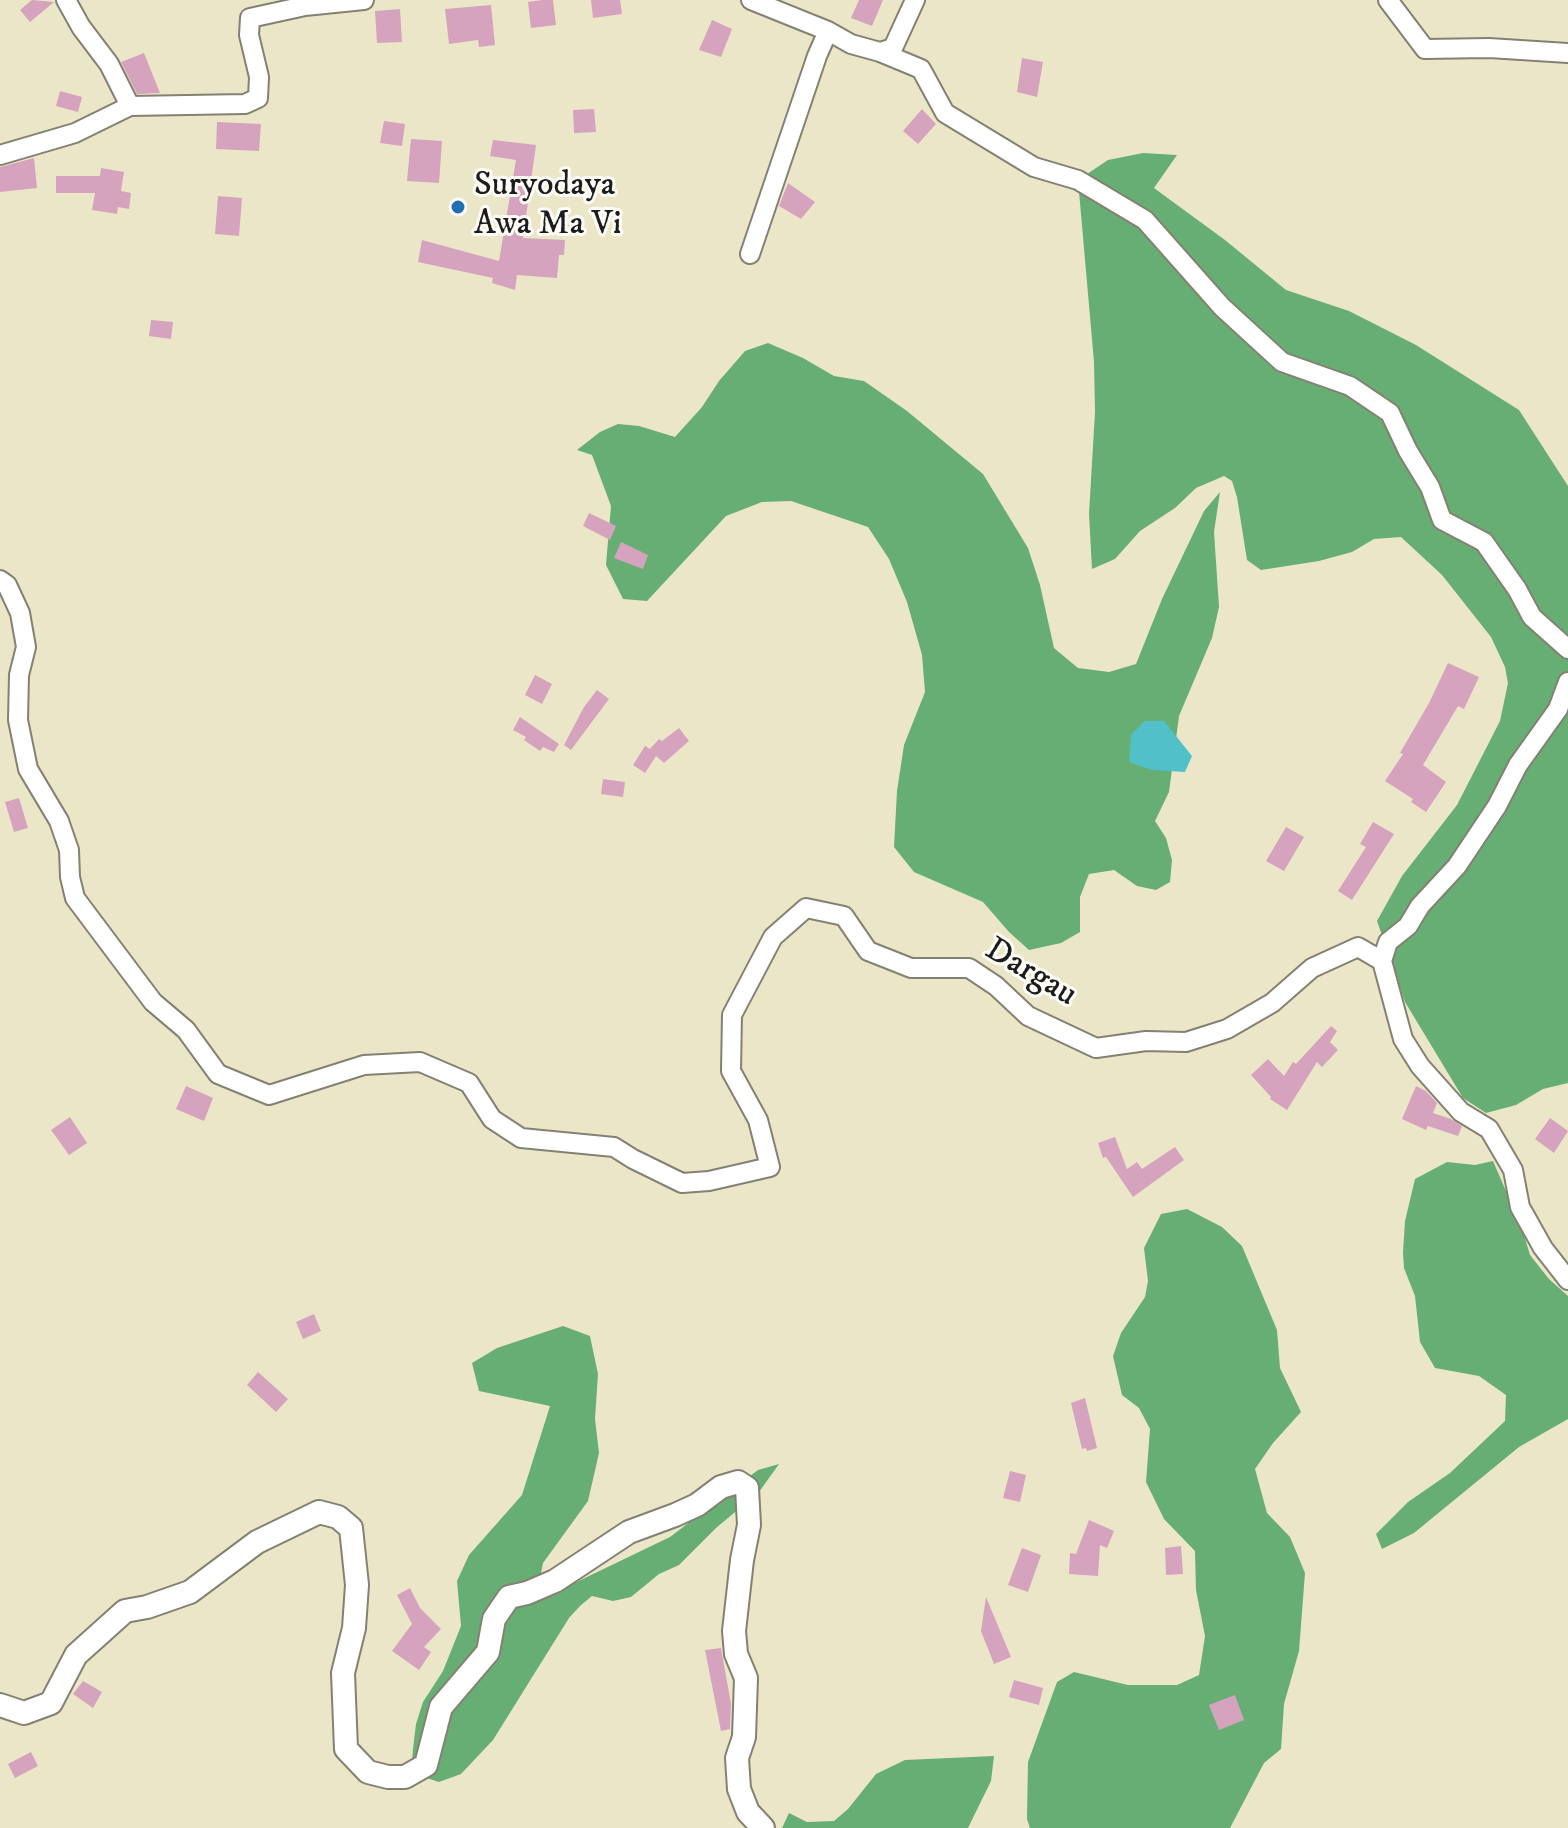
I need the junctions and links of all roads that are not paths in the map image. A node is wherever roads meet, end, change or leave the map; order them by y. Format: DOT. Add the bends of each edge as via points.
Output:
graph roads {
  1 [pos="66,0"];
  2 [pos="364,0"];
  3 [pos="751,0"];
  4 [pos="915,0"];
  5 [pos="1388,0"];
  6 [pos="828,31"];
  7 [pos="880,52"];
  8 [pos="1568,53"];
  9 [pos="130,106"];
  10 [pos="0,155"];
  11 [pos="750,254"];
  12 [pos="0,580"];
  13 [pos="1568,649"];
  14 [pos="1568,682"];
  15 [pos="1382,961"];
  16 [pos="1568,1280"];
  17 [pos="0,1705"];
  18 [pos="763,1828"];
  1 -- 9 [label="street"];
  2 -- 9 [label="street" via="250,18 258,98 245,104"];
  3 -- 6 [label="street"];
  4 -- 7 [label="street" via="893,48"];
  5 -- 8 [label="street" via="1425,49"];
  6 -- 7 [label="street"];
  6 -- 11 [label="street"];
  7 -- 13 [label="street" via="921,69 945,113 1034,167 1078,180 1145,220 1222,307 1282,362 1350,386 1390,413 1442,520 1484,542 1532,617"];
  9 -- 10 [label="street" via="75,133"];
  12 -- 15 [label="street, Dargau" via="20,613 26,647 18,720 28,769 59,821 75,898 153,1002 186,1030 218,1074 269,1095 364,1065 420,1062 469,1083 492,1119 521,1138 614,1147 682,1183 709,1181 770,1167 758,1120 731,1071 732,1015 773,937 806,908 844,916 868,951 911,968 969,968 1028,1016 1096,1048 1186,1042 1238,1023 1272,1003 1312,968 1345,952 1358,947"];
  14 -- 15 [label="street" via="1558,709 1497,806 1408,926 1388,942"];
  15 -- 16 [label="street" via="1403,1039 1461,1112 1489,1129 1513,1170 1520,1207"];
  17 -- 18 [label="street" via="24,1713 51,1703 76,1655 125,1611 190,1592 257,1542 319,1512 338,1517 351,1528 357,1585 343,1673 346,1749 368,1772 405,1777 426,1765 441,1707 488,1652 494,1619 509,1597 555,1581 629,1532 738,1482 747,1488 749,1525 734,1631 746,1678 739,1789 748,1812"];
}
